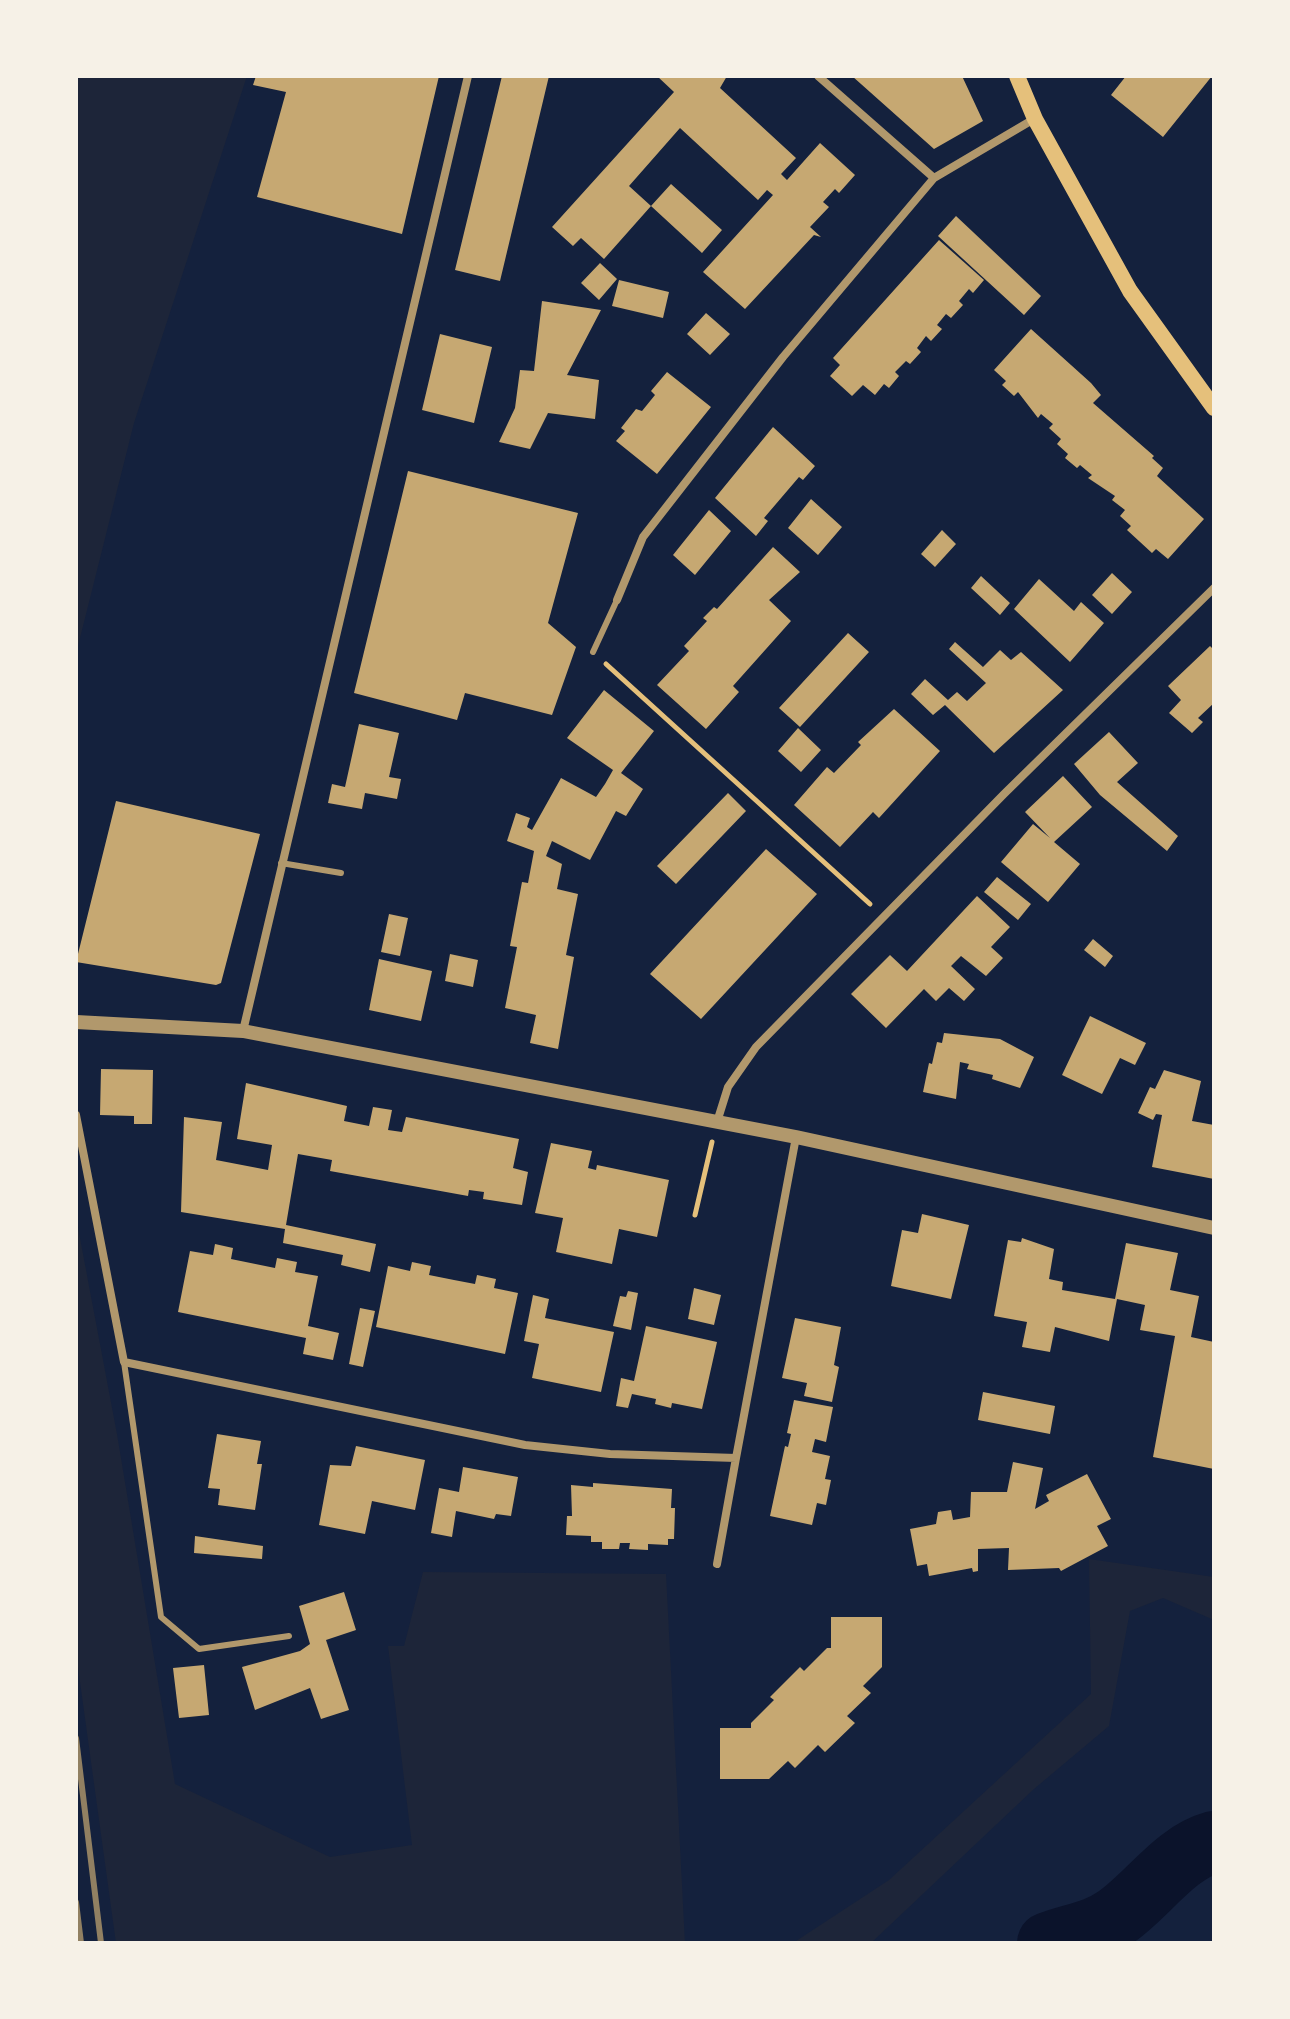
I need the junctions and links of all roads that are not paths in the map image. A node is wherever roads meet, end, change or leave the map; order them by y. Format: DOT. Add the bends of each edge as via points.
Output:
graph roads {
  1 [pos="468,76"];
  2 [pos="818,76"];
  3 [pos="1017,76"];
  4 [pos="1035,119"];
  5 [pos="934,178"];
  6 [pos="1214,408"];
  7 [pos="1214,588"];
  8 [pos="617,600"];
  9 [pos="593,652"];
  10 [pos="281,863"];
  11 [pos="341,873"];
  12 [pos="76,1022"];
  13 [pos="243,1031"];
  14 [pos="76,1115"];
  15 [pos="717,1122"];
  16 [pos="796,1137"];
  17 [pos="1214,1228"];
  18 [pos="124,1362"];
  19 [pos="736,1458"];
  20 [pos="717,1564"];
  21 [pos="289,1636"];
  1 -- 10 [label="street"];
  2 -- 5 [label="street"];
  3 -- 4 [label="main road"];
  4 -- 5 [label="street"];
  4 -- 6 [label="main road" via="1130,291"];
  5 -- 8 [label="street" via="783,357 643,537"];
  7 -- 15 [label="street" via="756,1047 728,1087"];
  8 -- 9 [label="lane"];
  10 -- 11 [label="lane"];
  10 -- 13 [label="street"];
  12 -- 13 [label="street"];
  13 -- 15 [label="street"];
  14 -- 18 [label="street"];
  15 -- 16 [label="street"];
  16 -- 17 [label="street"];
  16 -- 19 [label="street"];
  18 -- 19 [label="street" via="525,1445"];
  18 -- 21 [label="lane" via="161,1617 199,1649"];
  19 -- 20 [label="street"];
}
